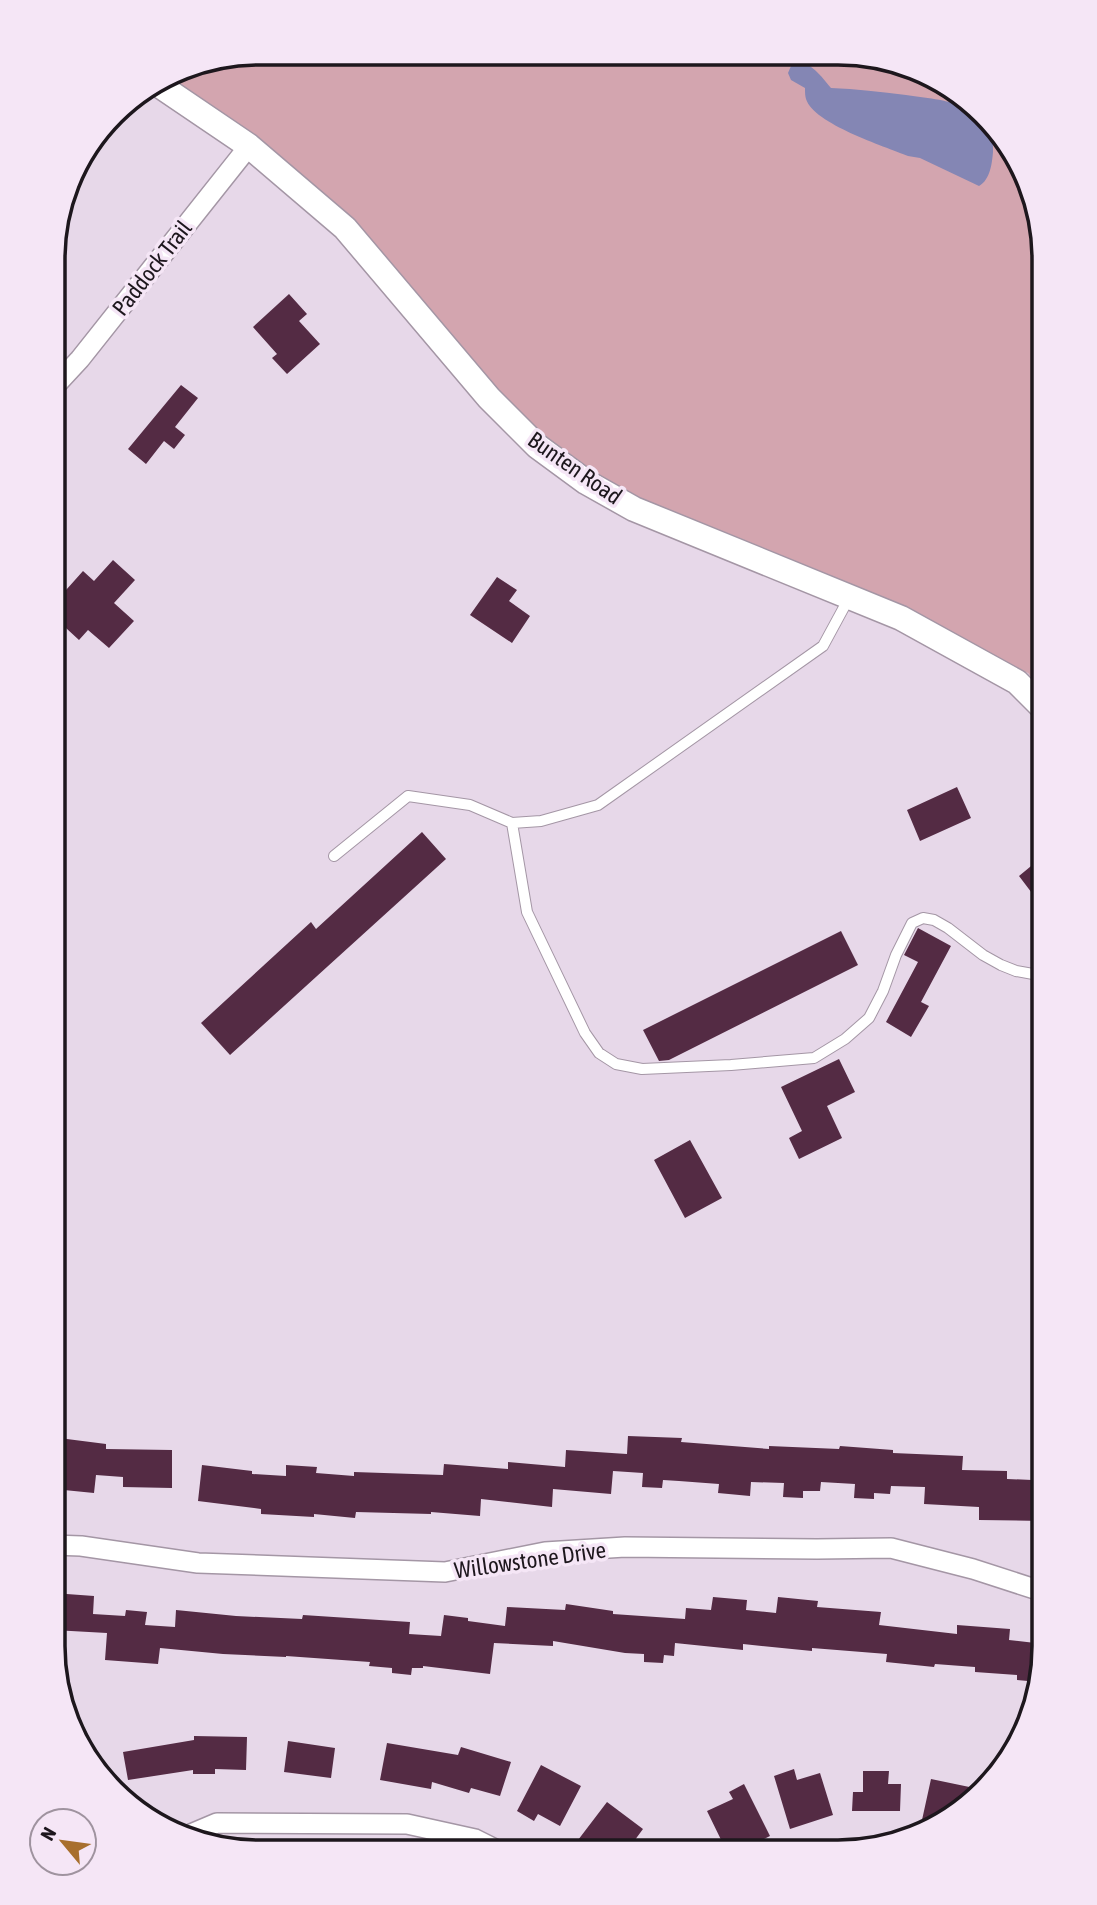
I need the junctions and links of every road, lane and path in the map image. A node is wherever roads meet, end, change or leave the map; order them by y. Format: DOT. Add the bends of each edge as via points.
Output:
graph roads {
  1 [pos="165,89"];
  2 [pos="248,146"];
  3 [pos="65,375"];
  4 [pos="850,598"];
  5 [pos="1032,697"];
  6 [pos="512,823"];
  7 [pos="334,856"];
  8 [pos="1032,974"];
  9 [pos="65,1545"];
  10 [pos="1032,1588"];
  11 [pos="198,1831"];
  12 [pos="477,1840"];
  1 -- 2 [label="street, Bunten Road"];
  2 -- 3 [label="street, Paddock Trail"];
  2 -- 4 [label="street, Bunten Road" via="345,228 489,398 537,446 586,482 634,509"];
  4 -- 5 [label="street, Bunten Road" via="901,618 1017,682"];
  4 -- 6 [label="lane" via="822,646 598,804 541,821"];
  6 -- 7 [label="lane" via="470,805 408,796"];
  6 -- 8 [label="lane" via="527,912 584,1033 599,1053 616,1064 642,1069 814,1058 869,1018 912,923 923,918 948,928 1001,965"];
  9 -- 10 [label="street, Willowstone Drive" via="198,1563 445,1572 545,1552 625,1547 891,1548"];
  11 -- 12 [label="street" via="216,1823 407,1824"];
}
